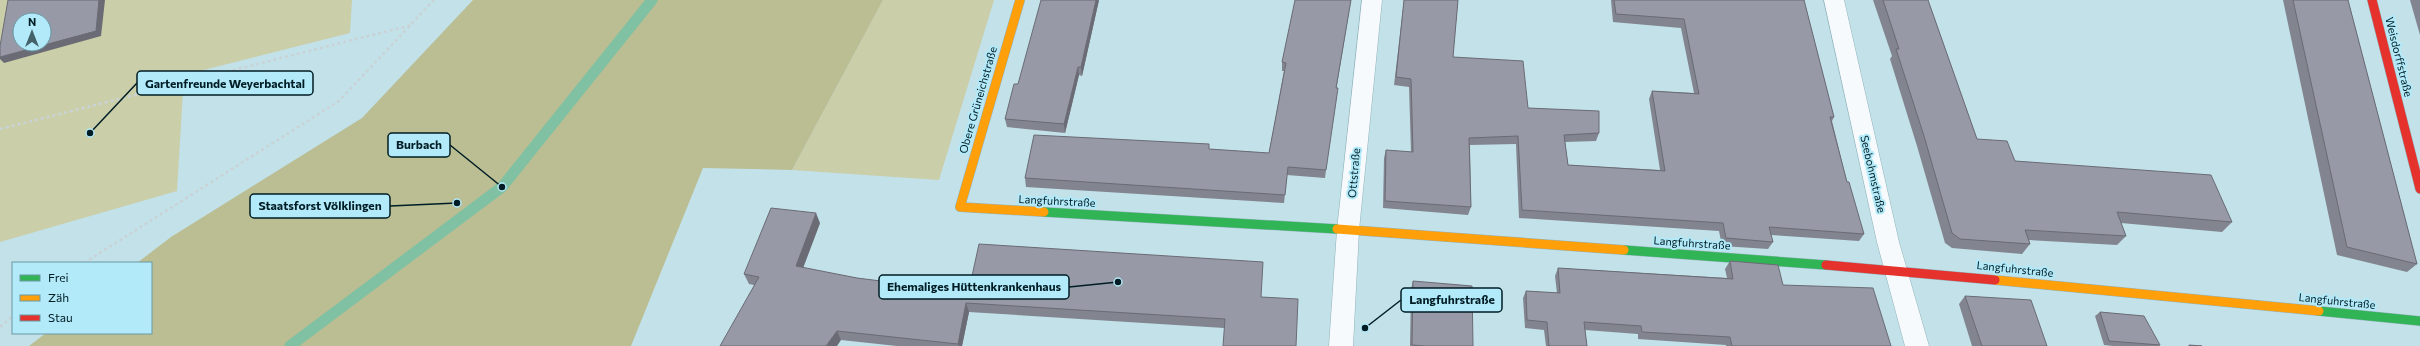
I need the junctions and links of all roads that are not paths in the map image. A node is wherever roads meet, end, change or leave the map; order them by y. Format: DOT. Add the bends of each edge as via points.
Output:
graph roads {
  1 [pos="1020,0"];
  2 [pos="1372,0"];
  3 [pos="1834,0"];
  4 [pos="2372,0"];
  5 [pos="2420,189"];
  6 [pos="960,207"];
  7 [pos="1348,230"];
  8 [pos="1896,270"];
  9 [pos="2420,321"];
  10 [pos="1341,346"];
  11 [pos="1917,346"];
  1 -- 6 [label="street, Obere Grüneichstraße"];
  2 -- 7 [label="street, Ottstraße"];
  3 -- 8 [label="street, Seebohmstraße"];
  4 -- 5 [label="street, Weisdorffstraße"];
  6 -- 7 [label="street, Langfuhrstraße"];
  7 -- 8 [label="street, Langfuhrstraße"];
  7 -- 10 [label="street, Ottstraße"];
  8 -- 9 [label="street, Langfuhrstraße"];
  8 -- 11 [label="street, Seebohmstraße"];
}
